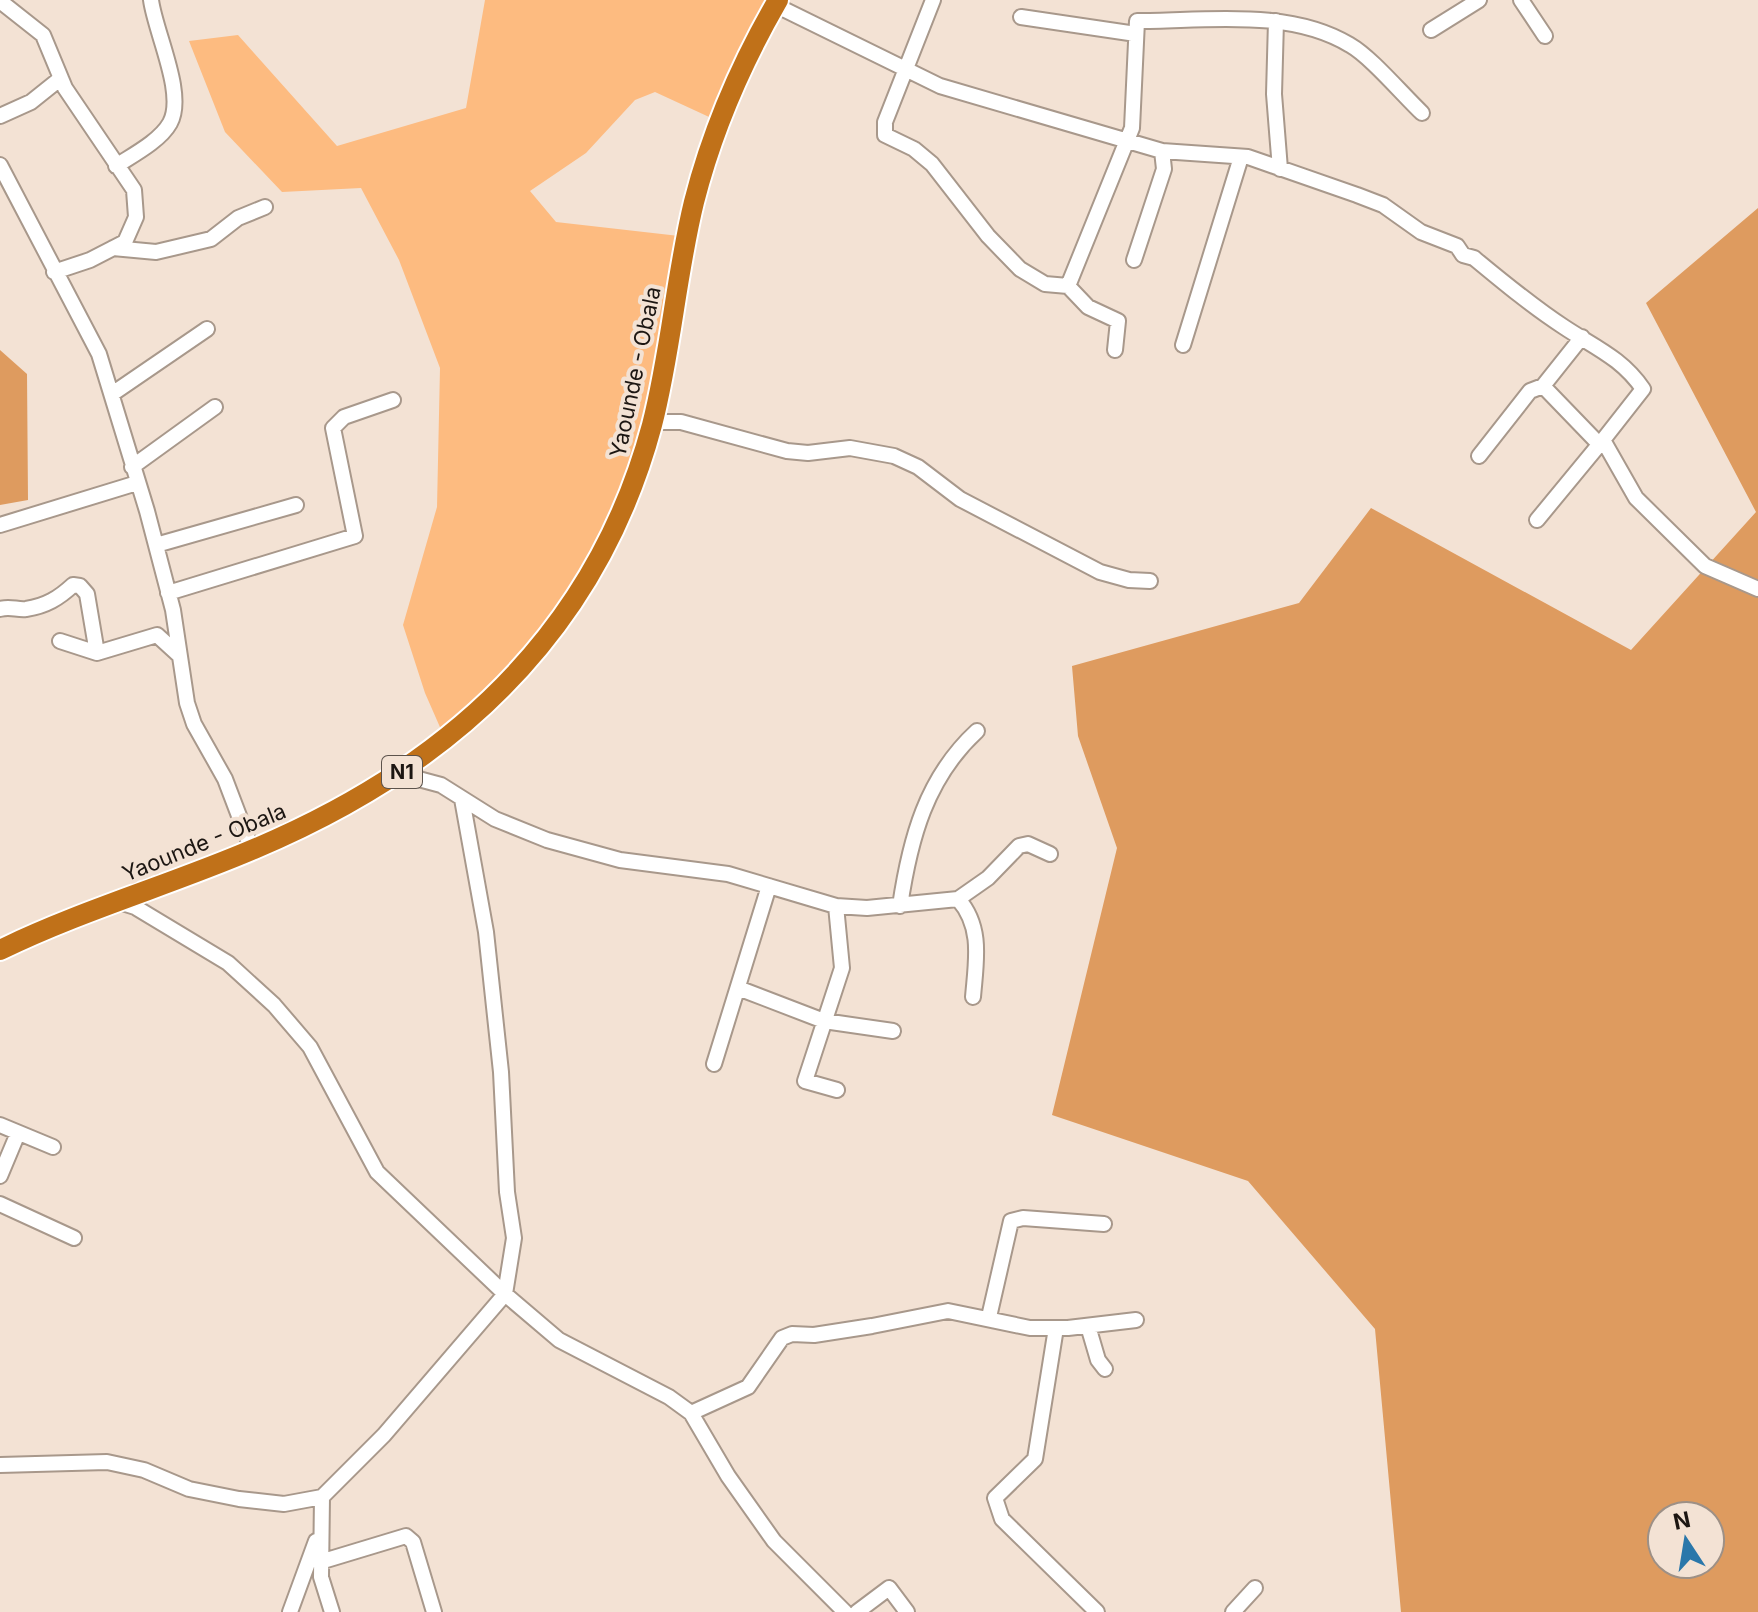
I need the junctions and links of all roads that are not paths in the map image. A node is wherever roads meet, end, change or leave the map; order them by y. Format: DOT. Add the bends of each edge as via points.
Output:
graph roads {
  1 [pos="151,0"];
  2 [pos="933,0"];
  3 [pos="1479,0"];
  4 [pos="1521,0"];
  5 [pos="0,1"];
  6 [pos="776,2"];
  7 [pos="1021,17"];
  8 [pos="1276,21"];
  9 [pos="1431,30"];
  10 [pos="1136,34"];
  11 [pos="1545,36"];
  12 [pos="907,69"];
  13 [pos="61,78"];
  14 [pos="1422,113"];
  15 [pos="0,116"];
  16 [pos="1125,140"];
  17 [pos="1162,151"];
  18 [pos="1241,157"];
  19 [pos="0,165"];
  20 [pos="116,166"];
  21 [pos="1280,169"];
  22 [pos="265,207"];
  23 [pos="113,248"];
  24 [pos="1134,260"];
  25 [pos="54,272"];
  26 [pos="1068,286"];
  27 [pos="207,329"];
  28 [pos="1582,337"];
  29 [pos="1183,345"];
  30 [pos="1115,350"];
  31 [pos="1543,386"];
  32 [pos="112,394"];
  33 [pos="393,400"];
  34 [pos="215,407"];
  35 [pos="653,422"];
  36 [pos="1601,442"];
  37 [pos="1479,456"];
  38 [pos="132,467"];
  39 [pos="137,483"];
  40 [pos="296,505"];
  41 [pos="1537,520"];
  42 [pos="0,525"];
  43 [pos="156,545"];
  44 [pos="1150,581"];
  45 [pos="1758,589"];
  46 [pos="168,593"];
  47 [pos="0,609"];
  48 [pos="60,641"];
  49 [pos="97,653"];
  50 [pos="180,656"];
  51 [pos="977,731"];
  52 [pos="400,774"];
  53 [pos="462,799"];
  54 [pos="252,850"];
  55 [pos="1050,854"];
  56 [pos="769,886"];
  57 [pos="958,899"];
  58 [pos="119,902"];
  59 [pos="836,906"];
  60 [pos="900,906"];
  61 [pos="0,950"];
  62 [pos="738,988"];
  63 [pos="973,997"];
  64 [pos="824,1021"];
  65 [pos="893,1031"];
  66 [pos="714,1064"];
  67 [pos="837,1090"];
  68 [pos="0,1125"];
  69 [pos="18,1133"];
  70 [pos="53,1147"];
  71 [pos="0,1176"];
  72 [pos="0,1204"];
  73 [pos="1104,1224"];
  74 [pos="74,1238"];
  75 [pos="505,1294"];
  76 [pos="989,1317"];
  77 [pos="1136,1320"];
  78 [pos="1088,1326"];
  79 [pos="1056,1328"];
  80 [pos="1105,1369"];
  81 [pos="691,1413"];
  82 [pos="0,1465"];
  83 [pos="322,1497"];
  84 [pos="320,1532"];
  85 [pos="320,1562"];
  86 [pos="1255,1588"];
  87 [pos="290,1612"];
  88 [pos="332,1612"];
  89 [pos="434,1612"];
  90 [pos="845,1612"];
  91 [pos="857,1612"];
  92 [pos="907,1612"];
  93 [pos="1097,1612"];
  94 [pos="1233,1612"];
  1 -- 20 [label="street" via="169,63 175,113 169,126"];
  2 -- 12 [label="street"];
  3 -- 9 [label="street"];
  4 -- 11 [label="street"];
  5 -- 13 [label="street" via="43,35"];
  6 -- 12 [label="street"];
  6 -- 35 [label="highway, Yaounde - Obala / N1" via="739,73 707,156 693,204"];
  7 -- 10 [label="street"];
  8 -- 10 [label="street" via="1137,21"];
  8 -- 14 [label="street" via="1299,24 1351,45"];
  8 -- 21 [label="street"];
  10 -- 16 [label="street" via="1132,128"];
  12 -- 16 [label="street" via="940,86"];
  12 -- 26 [label="street" via="885,122 885,135 932,164 1020,269 1045,284"];
  13 -- 15 [label="street" via="31,102"];
  13 -- 20 [label="street"];
  16 -- 17 [label="street"];
  16 -- 26 [label="street"];
  17 -- 18 [label="street"];
  17 -- 24 [label="street" via="1164,169"];
  18 -- 21 [label="street"];
  18 -- 29 [label="street"];
  19 -- 25 [label="street"];
  20 -- 23 [label="street" via="134,190 136,217 125,242"];
  21 -- 28 [label="street" via="1383,205 1421,232 1457,246"];
  22 -- 23 [label="street" via="238,218 211,239 156,252"];
  23 -- 25 [label="street"];
  25 -- 32 [label="street" via="85,320"];
  26 -- 30 [label="street" via="1088,307 1118,321"];
  27 -- 32 [label="street"];
  28 -- 31 [label="street"];
  28 -- 36 [label="street" via="1632,372 1643,389"];
  31 -- 36 [label="street"];
  31 -- 37 [label="street" via="1530,391"];
  32 -- 38 [label="street"];
  33 -- 46 [label="street" via="344,417 333,428 355,536"];
  34 -- 38 [label="street"];
  35 -- 44 [label="street" via="681,422 787,451 850,448 894,456 960,499 1078,561 1117,578"];
  35 -- 52 [label="highway, Yaounde - Obala / N1" via="610,539 558,626 502,691"];
  36 -- 41 [label="street"];
  36 -- 45 [label="street" via="1636,498 1705,566"];
  38 -- 39 [label="street"];
  39 -- 42 [label="street"];
  39 -- 43 [label="street"];
  40 -- 43 [label="street"];
  43 -- 46 [label="street"];
  46 -- 50 [label="street"];
  47 -- 49 [label="street" via="23,610 58,600 73,585 80,586 87,594"];
  48 -- 49 [label="street"];
  49 -- 50 [label="street" via="157,635"];
  50 -- 54 [label="street" via="194,724 225,779"];
  51 -- 60 [label="street" via="944,765 921,817"];
  52 -- 53 [label="street" via="441,785"];
  52 -- 54 [label="highway, Yaounde - Obala / N1"];
  53 -- 56 [label="street" via="520,830 585,851 649,866 728,874"];
  53 -- 75 [label="street" via="486,932 501,1072 514,1238"];
  54 -- 58 [label="highway, Yaounde - Obala / N1"];
  55 -- 57 [label="street" via="1028,844 1019,846"];
  56 -- 59 [label="street"];
  56 -- 62 [label="street"];
  57 -- 60 [label="street"];
  57 -- 63 [label="street" via="975,926"];
  58 -- 61 [label="highway, Yaounde - Obala / N1"];
  58 -- 75 [label="street" via="228,963 274,1005 310,1047 377,1172"];
  59 -- 60 [label="street"];
  59 -- 64 [label="street" via="842,968"];
  62 -- 64 [label="street"];
  62 -- 66 [label="street"];
  64 -- 65 [label="street"];
  64 -- 67 [label="street" via="805,1081"];
  68 -- 69 [label="street"];
  69 -- 70 [label="street"];
  69 -- 71 [label="street"];
  72 -- 74 [label="street"];
  73 -- 76 [label="street" via="1011,1221"];
  75 -- 81 [label="street" via="559,1340"];
  75 -- 83 [label="street" via="384,1435"];
  76 -- 79 [label="street" via="1030,1328"];
  76 -- 81 [label="street" via="948,1311 814,1335 792,1334 782,1338 748,1387"];
  77 -- 78 [label="street"];
  78 -- 79 [label="street"];
  78 -- 80 [label="street"];
  79 -- 93 [label="street" via="1035,1459 995,1498 1002,1519"];
  81 -- 90 [label="street" via="774,1541"];
  82 -- 83 [label="street" via="107,1462 239,1499 284,1504"];
  83 -- 84 [label="street"];
  84 -- 85 [label="street"];
  84 -- 87 [label="street"];
  85 -- 88 [label="street"];
  85 -- 89 [label="street" via="406,1536 413,1542"];
  86 -- 94 [label="street"];
  91 -- 92 [label="street" via="889,1588"];
}
